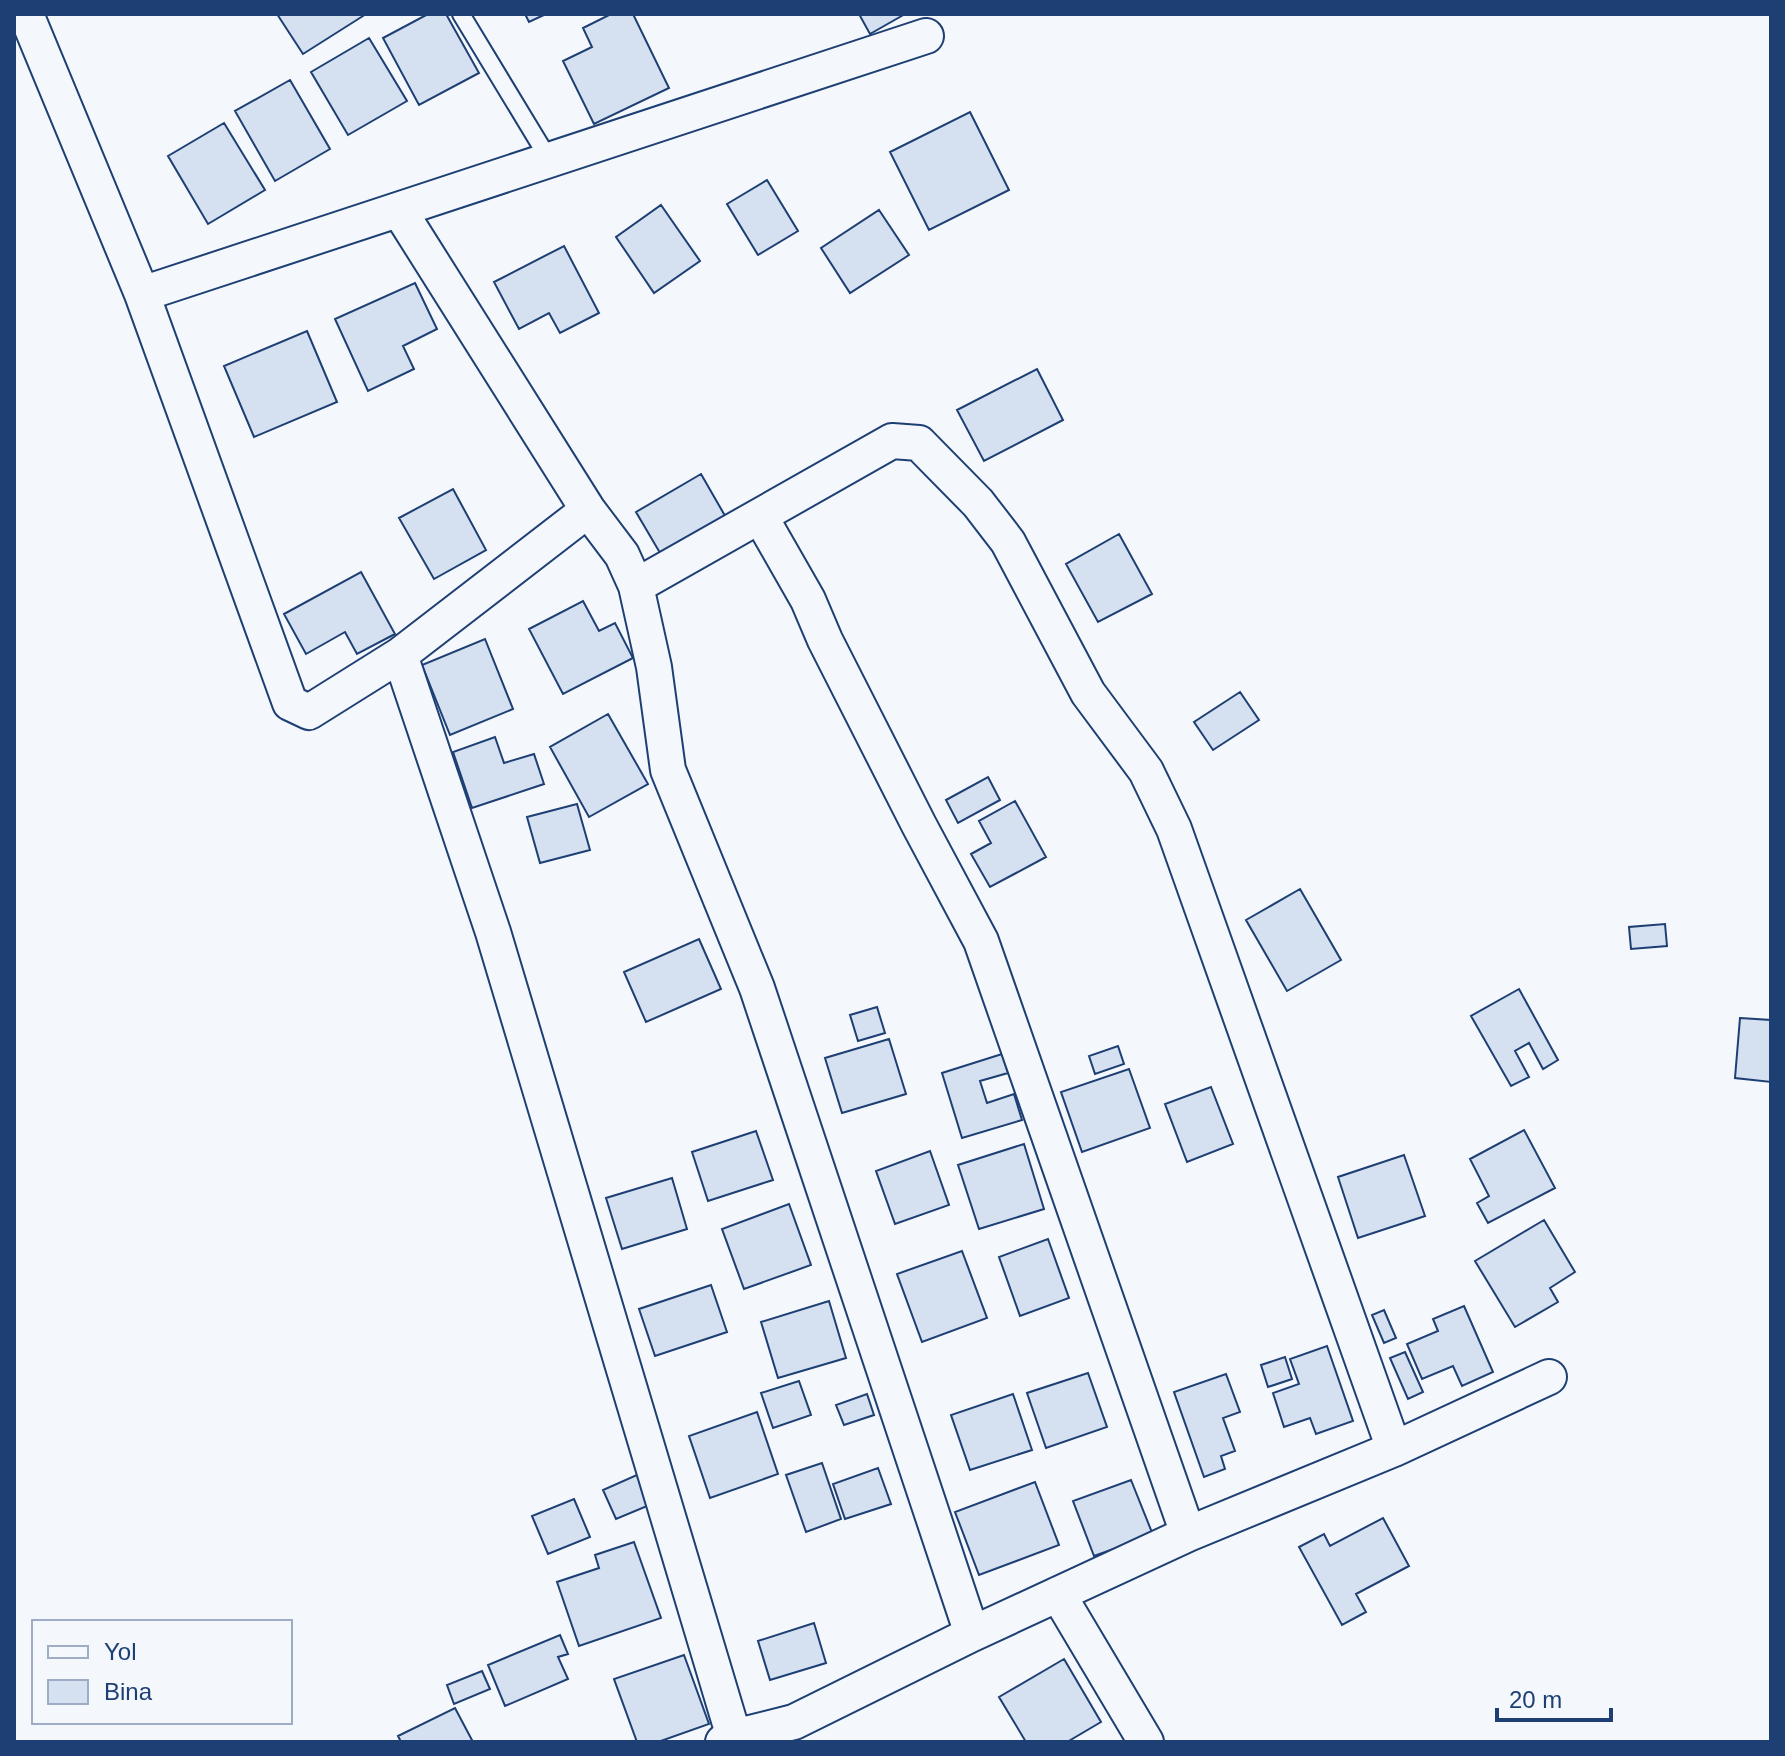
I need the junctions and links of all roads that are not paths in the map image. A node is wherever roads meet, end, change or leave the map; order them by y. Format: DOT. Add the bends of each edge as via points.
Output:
graph roads {
  1 [pos="26,14"];
  2 [pos="461,14"];
  3 [pos="926,36"];
  4 [pos="550,161"];
  5 [pos="399,210"];
  6 [pos="142,294"];
  7 [pos="588,510"];
  8 [pos="760,516"];
  9 [pos="636,586"];
  10 [pos="400,655"];
  11 [pos="1549,1377"];
  12 [pos="1394,1449"];
  13 [pos="1188,1534"];
  14 [pos="1058,1594"];
  15 [pos="972,1634"];
  16 [pos="800,1732"];
  17 [pos="729,1739"];
  18 [pos="1146,1742"];
  1 -- 6 [label="street"];
  2 -- 4 [label="lane"];
  3 -- 4 [label="street"];
  4 -- 5 [label="street"];
  5 -- 6 [label="street"];
  5 -- 7 [label="street"];
  6 -- 10 [label="street" via="290,703 309,712"];
  7 -- 9 [label="street" via="622,555"];
  7 -- 10 [label="street"];
  8 -- 9 [label="street"];
  8 -- 12 [label="street" via="892,441 919,443 1008,542 1088,693 1146,771 1174,829"];
  8 -- 13 [label="street" via="981,941"];
  9 -- 15 [label="street" via="668,770 757,988"];
  10 -- 17 [label="street" via="493,932"];
  11 -- 12 [label="street"];
  12 -- 13 [label="street"];
  13 -- 14 [label="street"];
  14 -- 15 [label="street"];
  14 -- 18 [label="street"];
  15 -- 16 [label="street"];
  16 -- 17 [label="street"];
}
